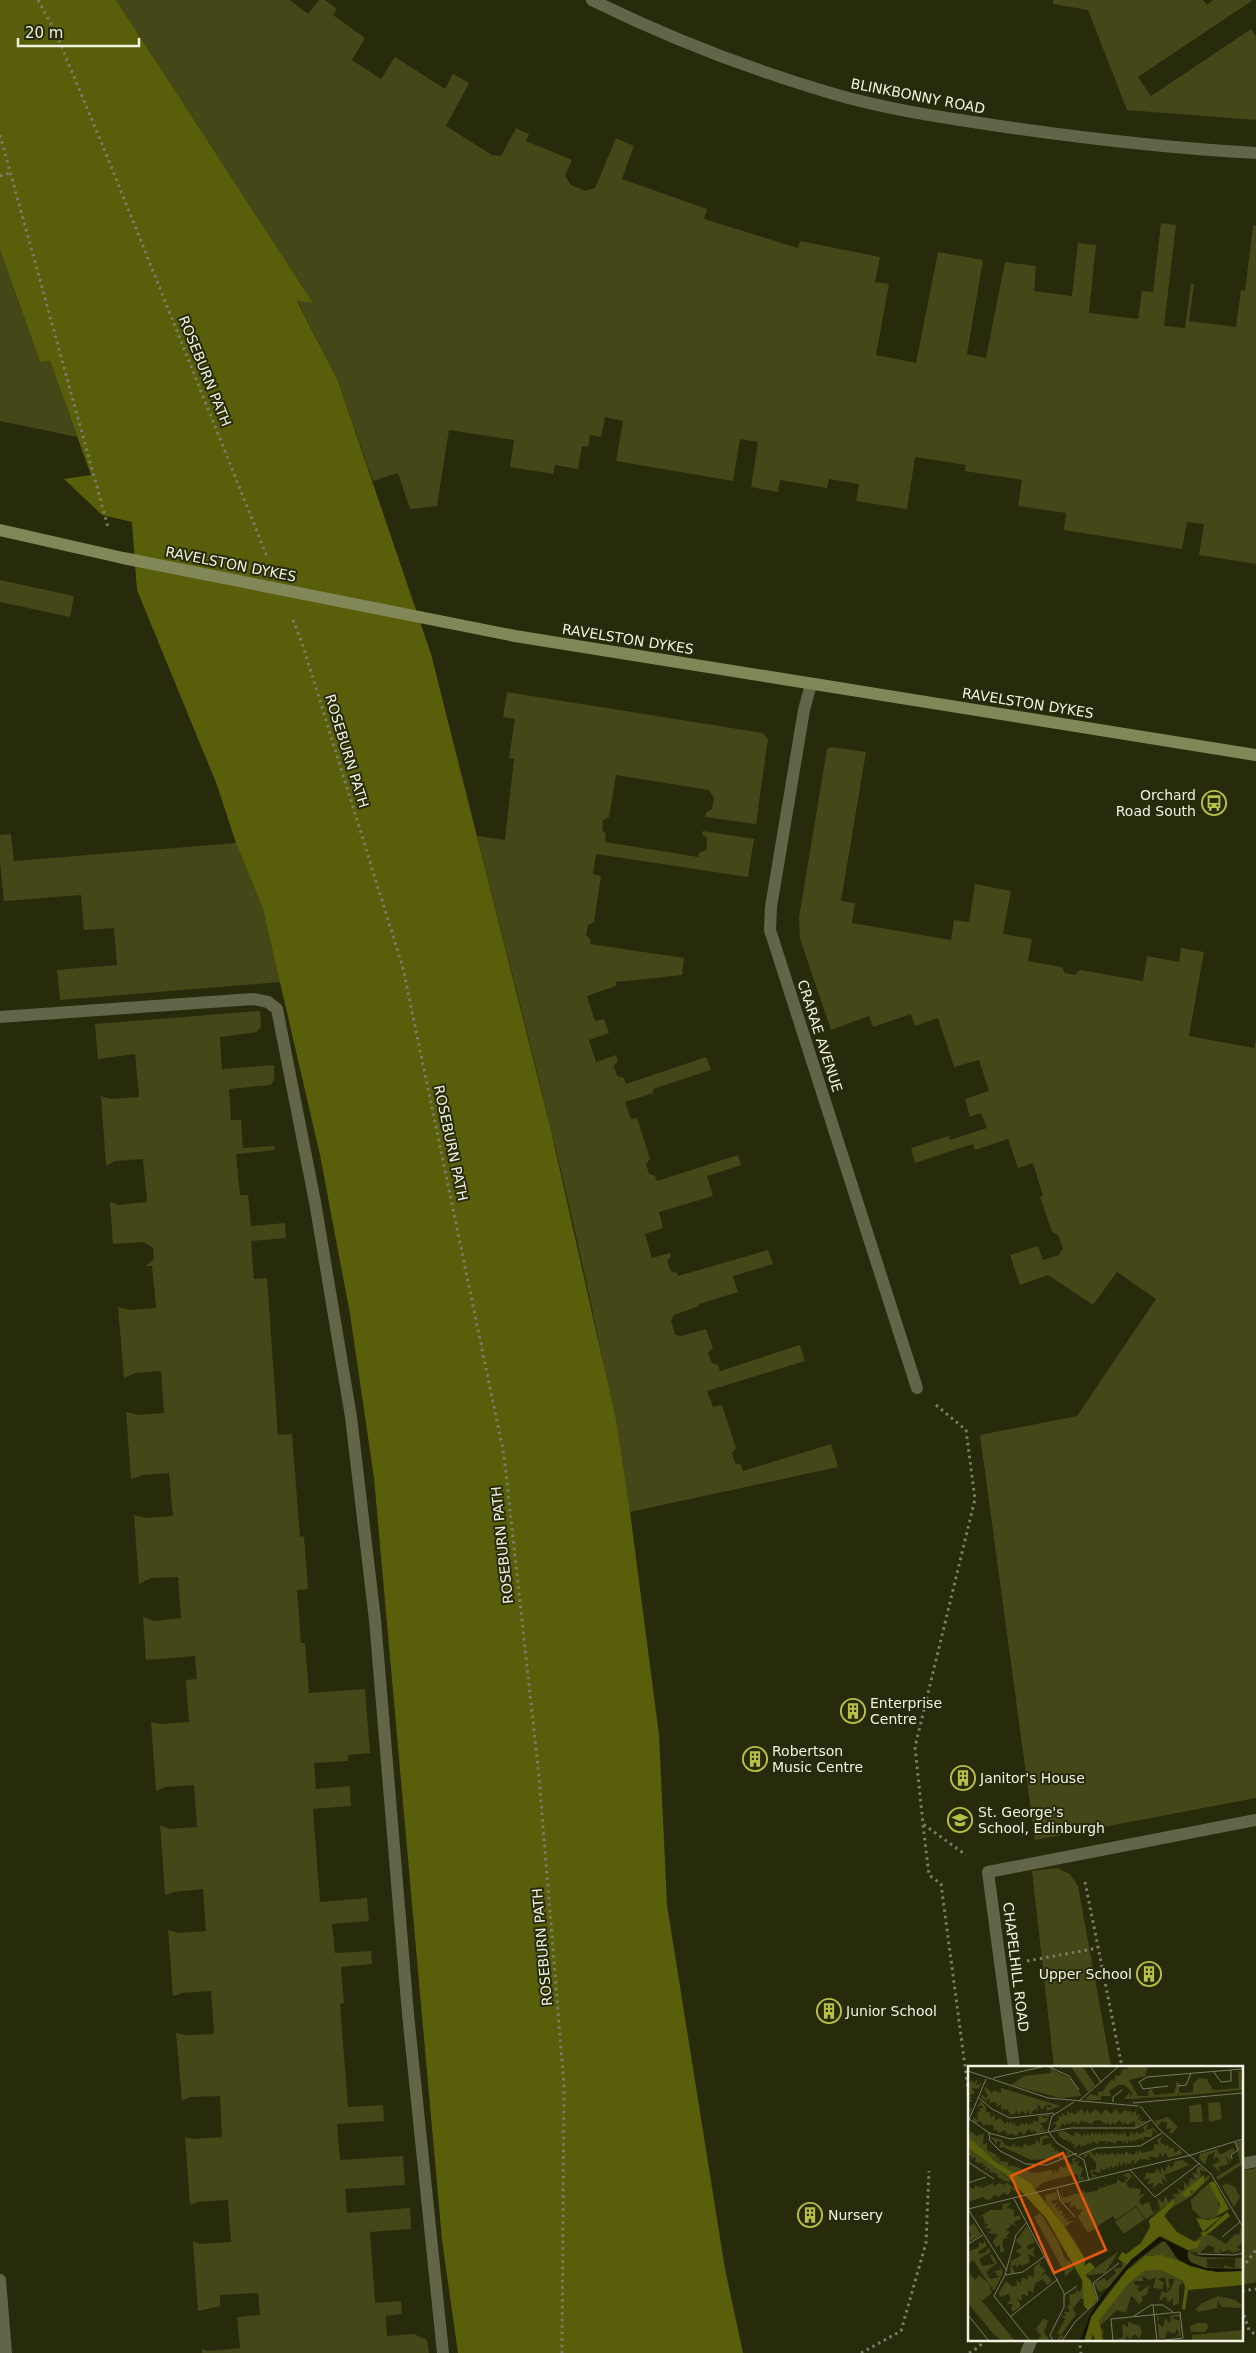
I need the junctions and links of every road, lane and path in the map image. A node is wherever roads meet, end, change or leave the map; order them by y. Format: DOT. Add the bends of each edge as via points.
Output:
graph roads {
  1 [pos="38,0"];
  2 [pos="592,0"];
  3 [pos="0,135"];
  4 [pos="1256,153"];
  5 [pos="10,173"];
  6 [pos="0,176"];
  7 [pos="0,530"];
  8 [pos="120,557"];
  9 [pos="269,560"];
  10 [pos="291,616"];
  11 [pos="811,684"];
  12 [pos="1256,754"];
  13 [pos="0,1017"];
  14 [pos="917,1388"];
  15 [pos="1256,1820"];
  16 [pos="923,1824"];
  17 [pos="1079,1854"];
  18 [pos="988,1872"];
  19 [pos="1098,1948"];
  20 [pos="1001,1967"];
  21 [pos="1014,2066"];
  22 [pos="1122,2066"];
  23 [pos="968,2089"];
  24 [pos="929,2171"];
  25 [pos="1256,2250"];
  26 [pos="1244,2265"];
  27 [pos="0,2280"];
  28 [pos="1244,2315"];
  29 [pos="1256,2334"];
  30 [pos="984,2340"];
  31 [pos="1032,2340"];
  32 [pos="1079,2340"];
  33 [pos="6,2353"];
  34 [pos="443,2353"];
  35 [pos="562,2353"];
  36 [pos="861,2353"];
  37 [pos="969,2353"];
  38 [pos="1026,2353"];
  39 [pos="1081,2353"];
  1 -- 9 [label="path, ROSEBURN PATH" via="111,166"];
  2 -- 4 [label="street, BLINKBONNY ROAD" via="650,28 835,94 944,118 1059,135"];
  3 -- 5 [label="path"];
  5 -- 6 [label="path"];
  5 -- 8 [label="path"];
  7 -- 8 [label="street, RAVELSTON DYKES"];
  8 -- 11 [label="street, RAVELSTON DYKES" via="524,637"];
  10 -- 35 [label="path, ROSEBURN PATH" via="403,968 504,1455 539,1777 564,2084"];
  11 -- 12 [label="street, RAVELSTON DYKES"];
  11 -- 14 [label="street, CRARAE AVENUE" via="771,907 770,930"];
  13 -- 34 [label="street" via="253,999 268,1002 277,1009 315,1202 351,1417 375,1620 409,2023"];
  14 -- 16 [label="path" via="966,1430 975,1498 915,1747"];
  15 -- 17 [label="street"];
  16 -- 18 [label="path"];
  16 -- 23 [label="path" via="929,1875 941,1884"];
  17 -- 18 [label="street"];
  17 -- 19 [label="path"];
  18 -- 20 [label="street, CHAPELHILL ROAD"];
  19 -- 20 [label="path"];
  19 -- 22 [label="path"];
  20 -- 21 [label="street, CHAPELHILL ROAD"];
  24 -- 36 [label="path" via="926,2243 901,2331"];
  25 -- 26 [label="path"];
  27 -- 33 [label="street"];
  28 -- 29 [label="path" via="1249,2330"];
  30 -- 37 [label="path"];
  31 -- 38 [label="street"];
  32 -- 39 [label="path"];
}
